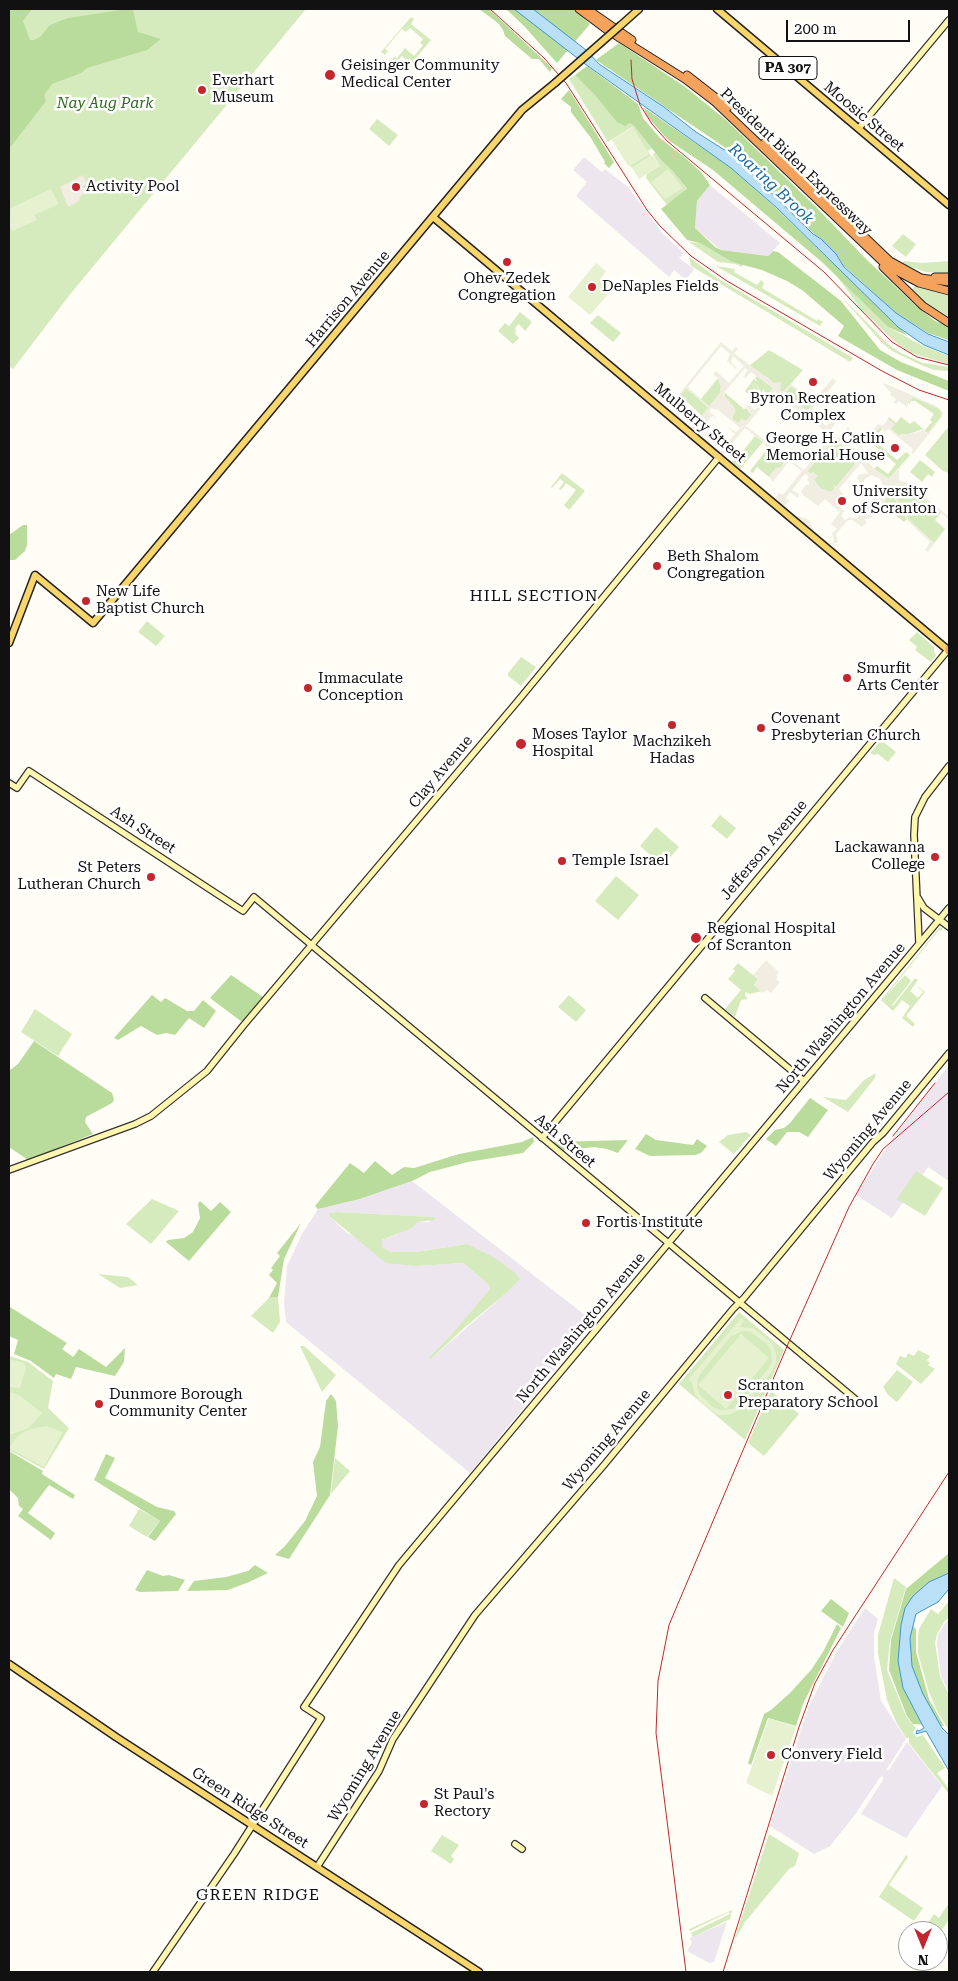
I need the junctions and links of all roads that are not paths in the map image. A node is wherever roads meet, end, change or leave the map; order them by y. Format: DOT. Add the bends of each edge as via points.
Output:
graph roads {
  1 [pos="579,9"];
  2 [pos="587,9"];
  3 [pos="639,9"];
  4 [pos="717,9"];
  5 [pos="949,20"];
  6 [pos="859,128"];
  7 [pos="949,205"];
  8 [pos="433,216"];
  9 [pos="865,246"];
  10 [pos="903,269"];
  11 [pos="949,277"];
  12 [pos="949,282"];
  13 [pos="949,291"];
  14 [pos="949,323"];
  15 [pos="719,457"];
  16 [pos="9,643"];
  17 [pos="949,650"];
  18 [pos="949,766"];
  19 [pos="9,783"];
  20 [pos="917,897"];
  21 [pos="949,908"];
  22 [pos="940,919"];
  23 [pos="949,927"];
  24 [pos="919,943"];
  25 [pos="312,946"];
  26 [pos="705,998"];
  27 [pos="949,1053"];
  28 [pos="804,1081"];
  29 [pos="542,1138"];
  30 [pos="9,1170"];
  31 [pos="668,1243"];
  32 [pos="739,1303"];
  33 [pos="860,1404"];
  34 [pos="9,1664"];
  35 [pos="252,1824"];
  36 [pos="515,1844"];
  37 [pos="522,1849"];
  38 [pos="317,1867"];
  39 [pos="154,1972"];
  40 [pos="479,1972"];
  1 -- 9 [label="highway, President Biden Expressway" via="715,102"];
  2 -- 10 [label="highway, President Biden Expressway" via="716,96 879,251"];
  3 -- 8 [label="main road, Harrison Avenue, bridge" via="522,110"];
  4 -- 6 [label="main road, Moosic Street / PA 307"];
  5 -- 6 [label="street"];
  6 -- 7 [label="main road, Moosic Street / PA 307"];
  8 -- 15 [label="main road, Mulberry Street"];
  8 -- 16 [label="main road, Harrison Avenue" via="93,623 35,575"];
  9 -- 13 [label="highway, President Biden Expressway" via="887,266 907,278"];
  9 -- 14 [label="highway" via="918,301"];
  10 -- 11 [label="highway"];
  10 -- 12 [label="highway, President Biden Expressway" via="921,278"];
  15 -- 17 [label="main road, Mulberry Street"];
  15 -- 25 [label="street, Clay Avenue"];
  17 -- 29 [label="street, Jefferson Avenue"];
  18 -- 20 [label="street" via="925,797 916,817"];
  19 -- 25 [label="street, Ash Street" via="17,788 29,771 243,911 254,897"];
  20 -- 22 [label="street" via="924,908"];
  20 -- 24 [label="street"];
  21 -- 22 [label="street, North Washington Avenue"];
  22 -- 23 [label="street"];
  22 -- 24 [label="street, North Washington Avenue"];
  24 -- 28 [label="street, North Washington Avenue"];
  25 -- 29 [label="street, Ash Street"];
  25 -- 30 [label="street, Clay Avenue" via="207,1071 177,1097 135,1124"];
  26 -- 28 [label="street"];
  27 -- 32 [label="street, Wyoming Avenue"];
  28 -- 31 [label="street, North Washington Avenue"];
  29 -- 31 [label="street, Ash Street"];
  31 -- 32 [label="street, Ash Street"];
  31 -- 35 [label="street, North Washington Avenue" via="398,1565 304,1707 321,1718"];
  32 -- 33 [label="street, Ash Street"];
  32 -- 38 [label="street, Wyoming Avenue" via="475,1615"];
  34 -- 35 [label="main road, Green Ridge Street"];
  35 -- 38 [label="main road, Green Ridge Street"];
  35 -- 39 [label="street"];
  36 -- 37 [label="street"];
  38 -- 40 [label="main road, Green Ridge Street"];
}
